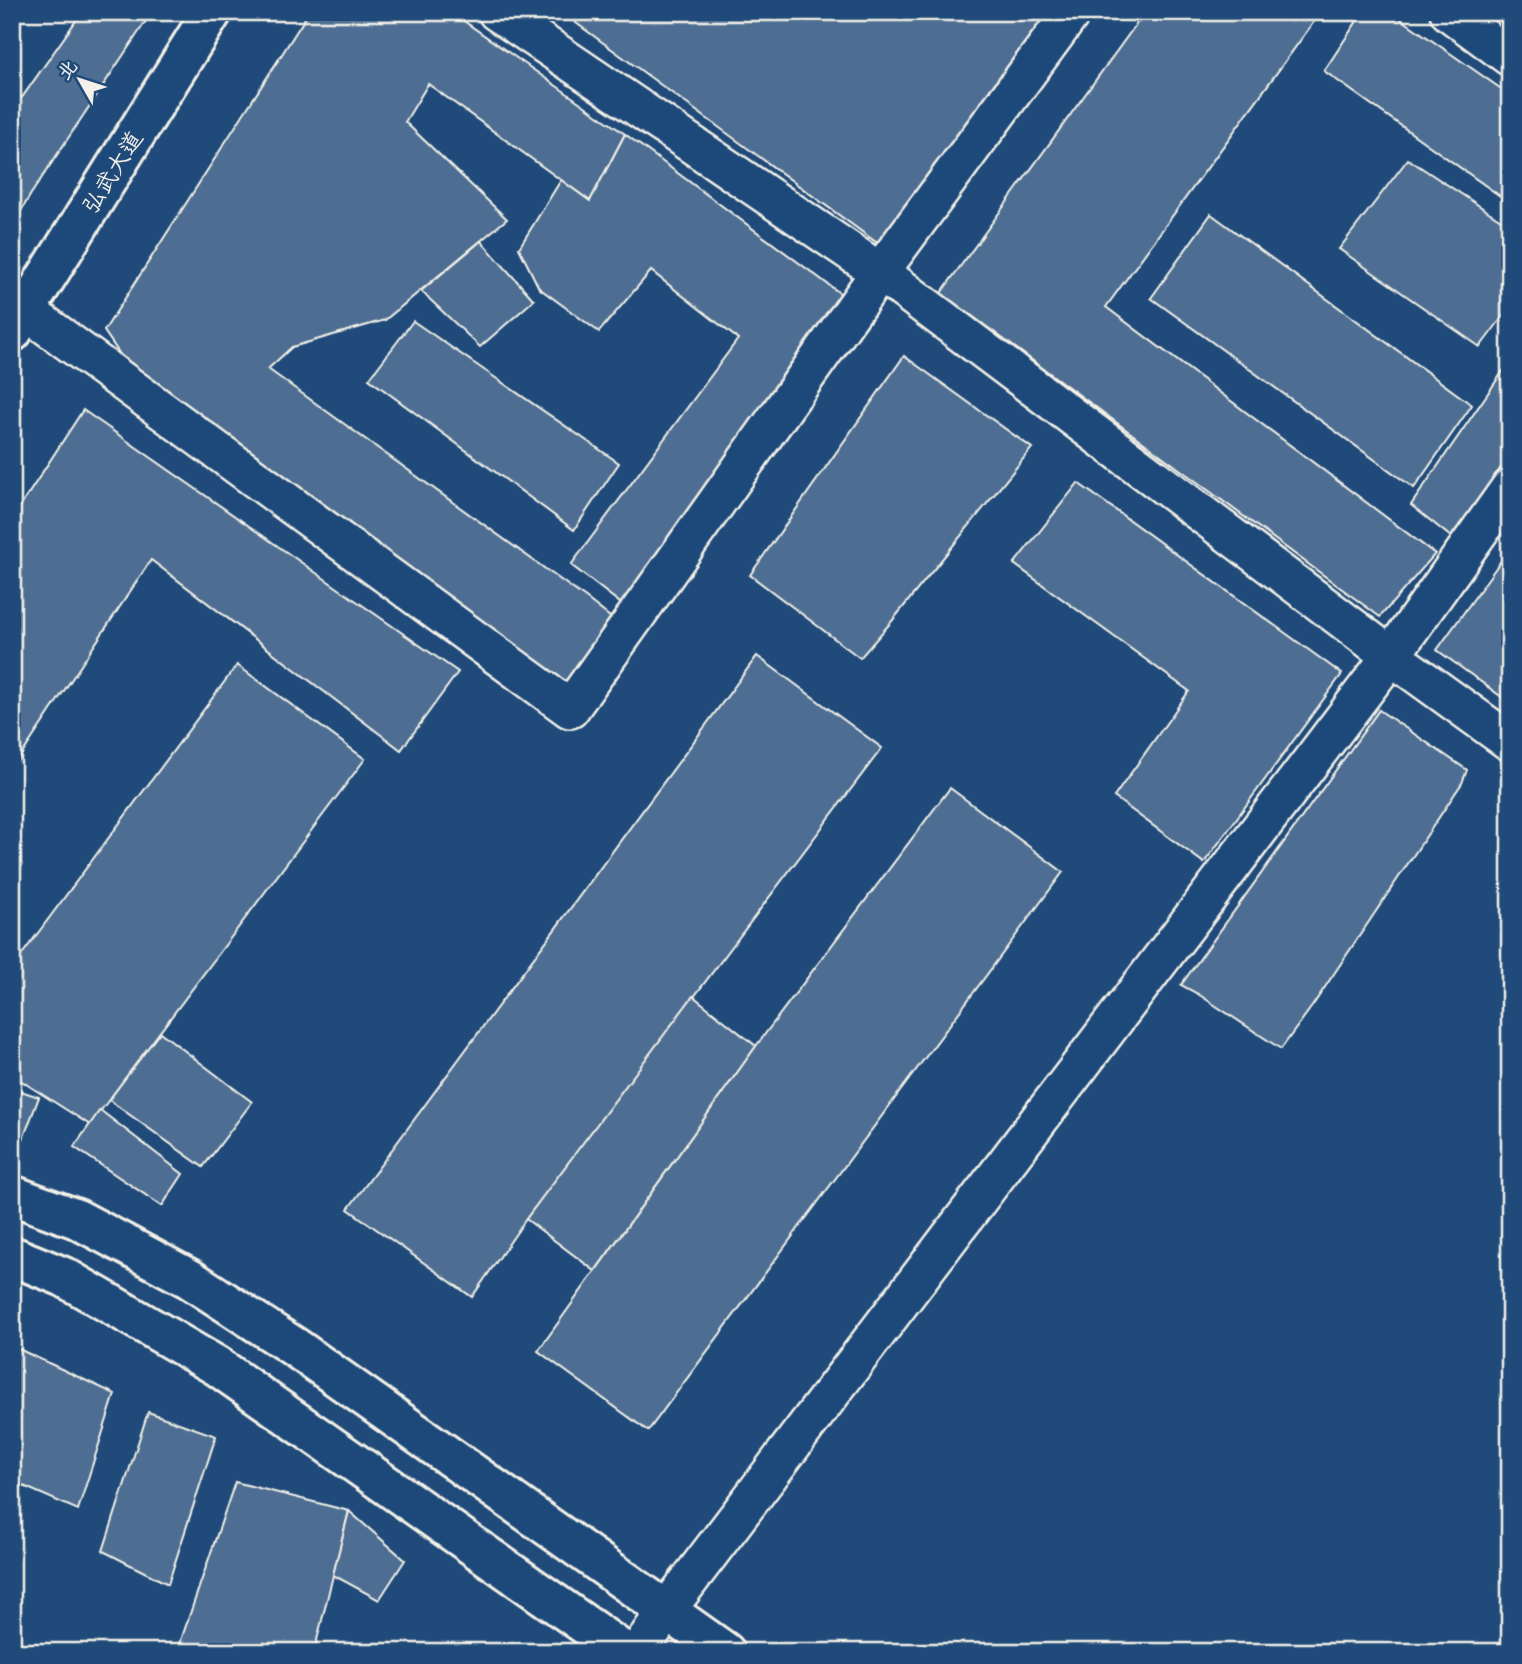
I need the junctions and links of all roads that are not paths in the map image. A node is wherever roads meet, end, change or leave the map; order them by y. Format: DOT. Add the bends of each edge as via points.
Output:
graph roads {
  1 [pos="212,12"];
  2 [pos="497,12"];
  3 [pos="1072,12"];
  4 [pos="1449,12"];
  5 [pos="1510,57"];
  6 [pos="880,272"];
  7 [pos="19,321"];
  8 [pos="1510,488"];
  9 [pos="1391,656"];
  10 [pos="1510,742"];
  11 [pos="12,1195"];
  12 [pos="12,1256"];
  13 [pos="666,1611"];
  14 [pos="624,1652"];
  15 [pos="638,1652"];
  16 [pos="725,1652"];
  1 -- 7 [label="main road, 弘武大道"];
  2 -- 6 [label="street"];
  3 -- 6 [label="street"];
  4 -- 5 [label="street"];
  6 -- 7 [label="street" via="570,709"];
  6 -- 9 [label="street"];
  8 -- 9 [label="street"];
  9 -- 10 [label="street"];
  9 -- 13 [label="street"];
  11 -- 13 [label="main road" via="77,1219 190,1279 296,1348"];
  12 -- 14 [label="main road" via="64,1277 218,1366"];
  13 -- 15 [label="street"];
  13 -- 16 [label="main road"];
}
